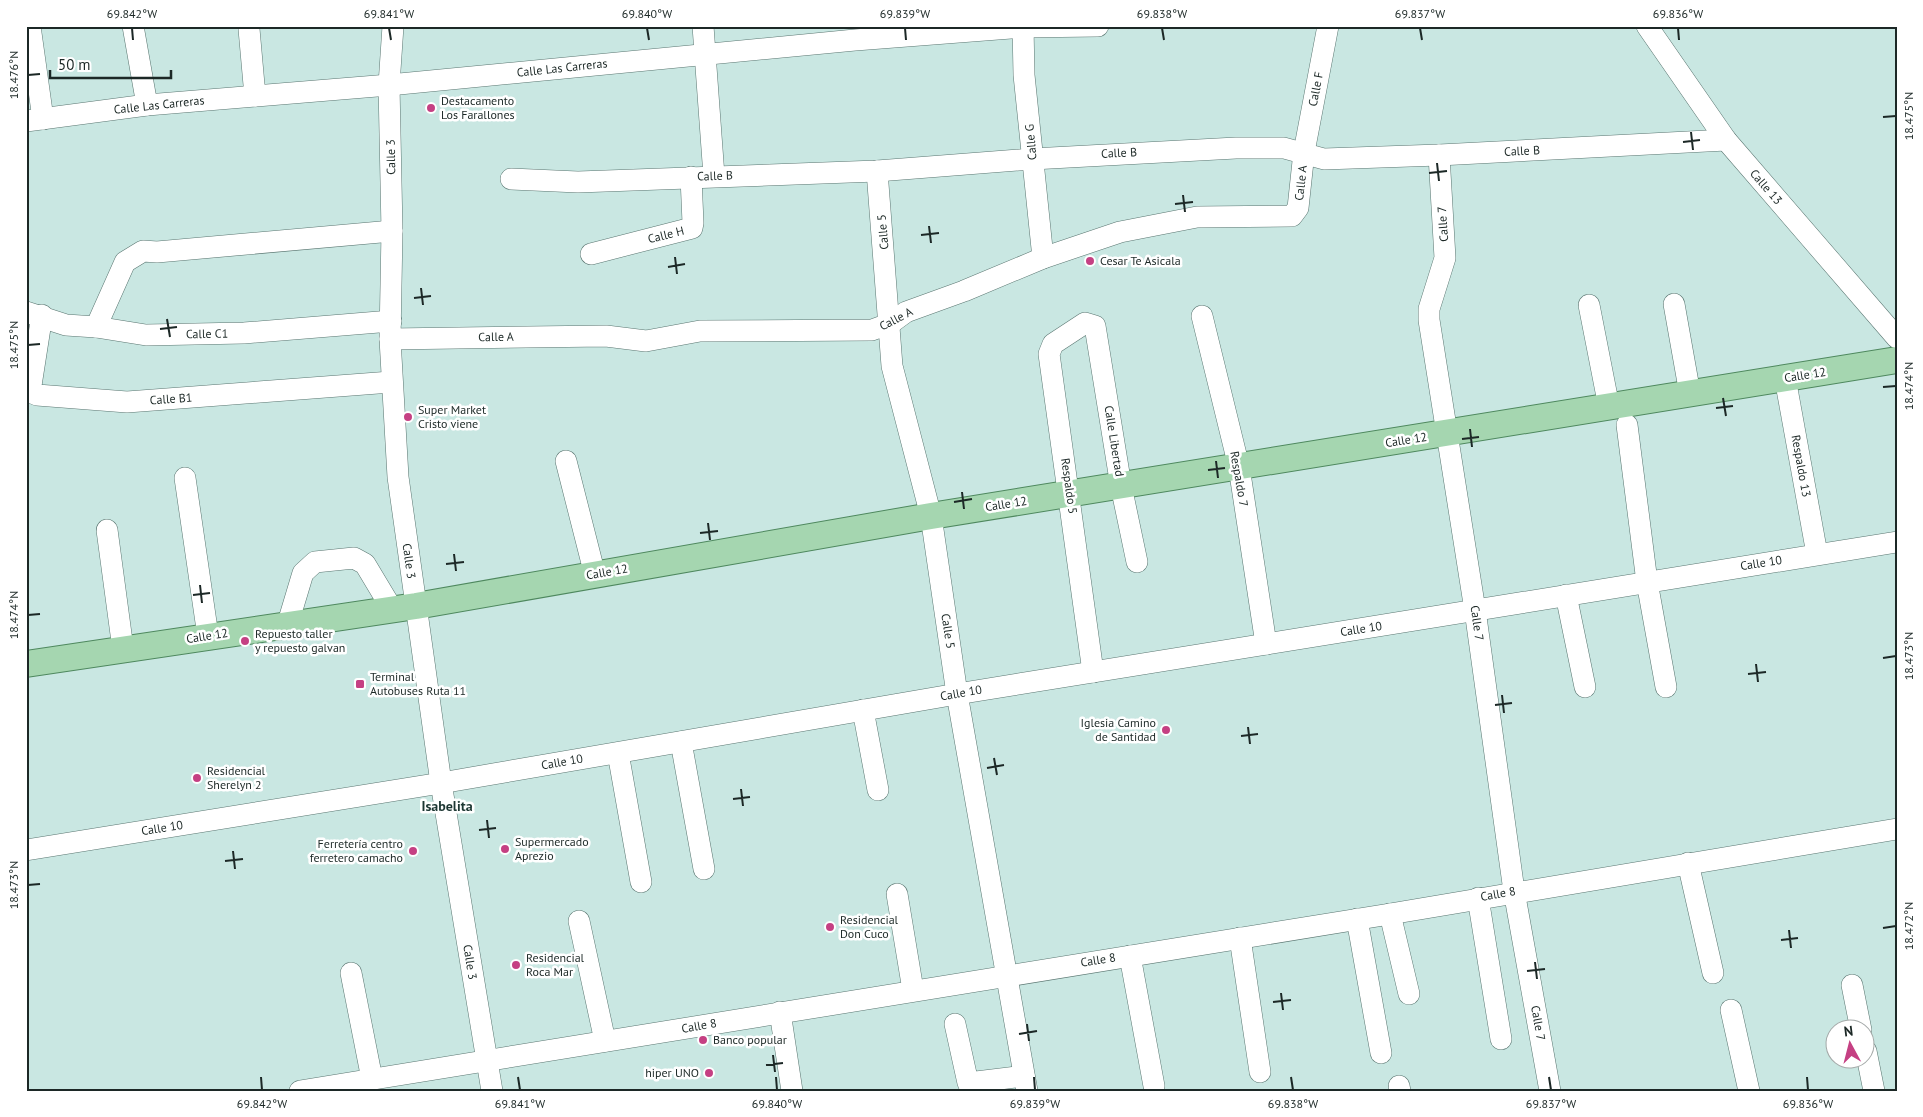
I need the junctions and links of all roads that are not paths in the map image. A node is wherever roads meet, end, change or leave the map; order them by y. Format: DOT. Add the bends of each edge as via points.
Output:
graph roads {
  1 [pos="30,26"];
  2 [pos="132,26"];
  3 [pos="393,26"];
  4 [pos="703,26"];
  5 [pos="1098,26"];
  6 [pos="1328,26"];
  7 [pos="1647,26"];
  8 [pos="1024,27"];
  9 [pos="249,29"];
  10 [pos="705,53"];
  11 [pos="390,85"];
  12 [pos="255,96"];
  13 [pos="147,105"];
  14 [pos="34,120"];
  15 [pos="1726,140"];
  16 [pos="1304,152"];
  17 [pos="1439,156"];
  18 [pos="1032,159"];
  19 [pos="877,171"];
  20 [pos="714,176"];
  21 [pos="691,177"];
  22 [pos="511,179"];
  23 [pos="392,231"];
  24 [pos="591,254"];
  25 [pos="1043,258"];
  26 [pos="1674,304"];
  27 [pos="1588,305"];
  28 [pos="34,314"];
  29 [pos="1202,316"];
  30 [pos="891,323"];
  31 [pos="1090,324"];
  32 [pos="96,327"];
  33 [pos="391,330"];
  34 [pos="1897,338"];
  35 [pos="1897,360"];
  36 [pos="1785,378"];
  37 [pos="391,382"];
  38 [pos="1690,394"];
  39 [pos="1618,416"];
  40 [pos="1447,434"];
  41 [pos="566,460"];
  42 [pos="1239,467"];
  43 [pos="185,478"];
  44 [pos="1121,486"];
  45 [pos="1070,494"];
  46 [pos="931,516"];
  47 [pos="107,530"];
  48 [pos="1897,542"];
  49 [pos="1818,554"];
  50 [pos="1137,562"];
  51 [pos="595,574"];
  52 [pos="1647,582"];
  53 [pos="1566,595"];
  54 [pos="404,607"];
  55 [pos="1475,610"];
  56 [pos="288,623"];
  57 [pos="208,636"];
  58 [pos="1266,644"];
  59 [pos="124,649"];
  60 [pos="26,664"];
  61 [pos="1093,672"];
  62 [pos="1585,687"];
  63 [pos="1666,687"];
  64 [pos="958,694"];
  65 [pos="863,710"];
  66 [pos="681,742"];
  67 [pos="618,753"];
  68 [pos="441,783"];
  69 [pos="878,790"];
  70 [pos="1897,829"];
  71 [pos="26,850"];
  72 [pos="1688,863"];
  73 [pos="704,869"];
  74 [pos="641,882"];
  75 [pos="1514,891"];
  76 [pos="897,894"];
  77 [pos="1478,898"];
  78 [pos="1390,914"];
  79 [pos="1358,919"];
  80 [pos="579,921"];
  81 [pos="1240,938"];
  82 [pos="1130,956"];
  83 [pos="351,973"];
  84 [pos="1713,973"];
  85 [pos="1006,975"];
  86 [pos="1852,985"];
  87 [pos="914,990"];
  88 [pos="1410,994"];
  89 [pos="1731,1010"];
  90 [pos="780,1012"];
  91 [pos="1859,1020"];
  92 [pos="955,1024"];
  93 [pos="1501,1039"];
  94 [pos="605,1041"];
  95 [pos="1381,1053"];
  96 [pos="486,1061"];
  97 [pos="1870,1070"];
  98 [pos="1260,1072"];
  99 [pos="372,1079"];
  100 [pos="1025,1083"];
  101 [pos="1154,1086"];
  102 [pos="300,1091"];
  103 [pos="492,1091"];
  104 [pos="792,1091"];
  105 [pos="1550,1091"];
  106 [pos="1749,1091"];
  107 [pos="1874,1091"];
  1 -- 14 [label="street"];
  2 -- 13 [label="street"];
  3 -- 11 [label="street, Calle 3"];
  4 -- 10 [label="street"];
  5 -- 8 [label="street, Calle Las Carreras"];
  6 -- 16 [label="street, Calle F"];
  7 -- 15 [label="street, Calle 13"];
  8 -- 10 [label="street, Calle Las Carreras"];
  8 -- 18 [label="street, Calle G" via="1024,75"];
  9 -- 12 [label="street"];
  10 -- 11 [label="street, Calle Las Carreras"];
  10 -- 20 [label="street"];
  11 -- 12 [label="street, Calle Las Carreras"];
  11 -- 23 [label="street, Calle 3"];
  12 -- 13 [label="street, Calle Las Carreras"];
  13 -- 14 [label="street, Calle Las Carreras"];
  15 -- 17 [label="street, Calle B"];
  15 -- 34 [label="street, Calle 13"];
  16 -- 17 [label="street, Calle B" via="1324,159"];
  16 -- 18 [label="street, Calle B" via="1284,148 1244,148"];
  16 -- 25 [label="street, Calle A" via="1298,208 1292,216 1197,217 1120,232"];
  17 -- 40 [label="street, Calle 7" via="1445,258 1429,320"];
  18 -- 19 [label="street, Calle B"];
  18 -- 25 [label="street, Calle G"];
  19 -- 20 [label="street, Calle B"];
  19 -- 30 [label="street, Calle 5"];
  20 -- 21 [label="street, Calle B"];
  21 -- 22 [label="street, Calle B" via="578,182"];
  21 -- 24 [label="street, Calle H" via="692,228"];
  23 -- 32 [label="street" via="143,251 126,262"];
  23 -- 33 [label="street, Calle 3"];
  25 -- 30 [label="street, Calle A" via="906,312"];
  26 -- 38 [label="street"];
  27 -- 39 [label="street"];
  28 -- 32 [label="street, Calle C1" via="66,325"];
  28 -- 37 [label="street, Calle B1" via="30,392 37,395 127,402"];
  29 -- 42 [label="street, Respaldo 7"];
  30 -- 33 [label="street, Calle A" via="869,331 700,331 646,341 606,336"];
  30 -- 46 [label="street, Calle 5" via="892,366"];
  31 -- 44 [label="street, Calle Libertad" via="1095,326"];
  31 -- 45 [label="street, Respaldo 5" via="1085,323 1050,348"];
  32 -- 33 [label="street, Calle C1" via="156,335"];
  33 -- 37 [label="street, Calle 3"];
  35 -- 36 [label="main road, Calle 12"];
  36 -- 38 [label="main road, Calle 12"];
  36 -- 49 [label="street, Respaldo 13"];
  37 -- 54 [label="street, Calle 3"];
  38 -- 39 [label="main road, Calle 12"];
  39 -- 40 [label="main road, Calle 12"];
  39 -- 52 [label="street"];
  40 -- 42 [label="main road, Calle 12"];
  40 -- 55 [label="street, Calle 7"];
  41 -- 51 [label="street"];
  42 -- 44 [label="main road, Calle 12"];
  42 -- 58 [label="street, Respaldo 7"];
  43 -- 57 [label="street"];
  44 -- 45 [label="main road, Calle 12"];
  44 -- 50 [label="street, Calle Libertad"];
  45 -- 46 [label="main road, Calle 12"];
  45 -- 61 [label="street, Respaldo 5"];
  46 -- 51 [label="main road, Calle 12"];
  46 -- 64 [label="street, Calle 5"];
  47 -- 59 [label="street"];
  48 -- 49 [label="street, Calle 10"];
  49 -- 52 [label="street, Calle 10"];
  51 -- 54 [label="main road, Calle 12"];
  52 -- 53 [label="street, Calle 10"];
  52 -- 63 [label="street"];
  53 -- 55 [label="street, Calle 10"];
  53 -- 62 [label="street"];
  54 -- 56 [label="main road, Calle 12"];
  54 -- 56 [label="street" via="365,564 354,558 315,562 303,572"];
  54 -- 68 [label="street, Calle 3"];
  55 -- 58 [label="street, Calle 10"];
  55 -- 75 [label="street, Calle 7"];
  56 -- 57 [label="main road, Calle 12"];
  57 -- 59 [label="main road, Calle 12"];
  58 -- 61 [label="street, Calle 10"];
  59 -- 60 [label="main road, Calle 12"];
  61 -- 64 [label="street, Calle 10"];
  64 -- 65 [label="street, Calle 10"];
  64 -- 85 [label="street, Calle 5"];
  65 -- 66 [label="street, Calle 10"];
  65 -- 69 [label="street"];
  66 -- 67 [label="street, Calle 10"];
  66 -- 73 [label="street"];
  67 -- 68 [label="street, Calle 10"];
  67 -- 74 [label="street"];
  68 -- 71 [label="street, Calle 10"];
  68 -- 96 [label="street, Calle 3"];
  70 -- 72 [label="street, Calle 8"];
  72 -- 75 [label="street, Calle 8"];
  72 -- 84 [label="street"];
  75 -- 77 [label="street, Calle 8"];
  75 -- 105 [label="street, Calle 7"];
  76 -- 87 [label="street"];
  77 -- 78 [label="street, Calle 8"];
  77 -- 93 [label="street"];
  78 -- 79 [label="street, Calle 8"];
  78 -- 88 [label="street"];
  79 -- 81 [label="street, Calle 8"];
  79 -- 95 [label="street"];
  80 -- 94 [label="street"];
  81 -- 82 [label="street, Calle 8"];
  81 -- 98 [label="street"];
  82 -- 85 [label="street, Calle 8"];
  82 -- 101 [label="street"];
  83 -- 99 [label="street"];
  85 -- 87 [label="street, Calle 8"];
  85 -- 100 [label="street, Calle 5"];
  86 -- 91 [label="street"];
  87 -- 90 [label="street, Calle 8"];
  89 -- 106 [label="street"];
  90 -- 94 [label="street, Calle 8"];
  90 -- 104 [label="street"];
  92 -- 100 [label="street" via="968,1083"];
  94 -- 96 [label="street, Calle 8"];
  96 -- 99 [label="street, Calle 8"];
  96 -- 103 [label="street, Calle 3"];
  97 -- 107 [label="street"];
  99 -- 102 [label="street, Calle 8"];
}
